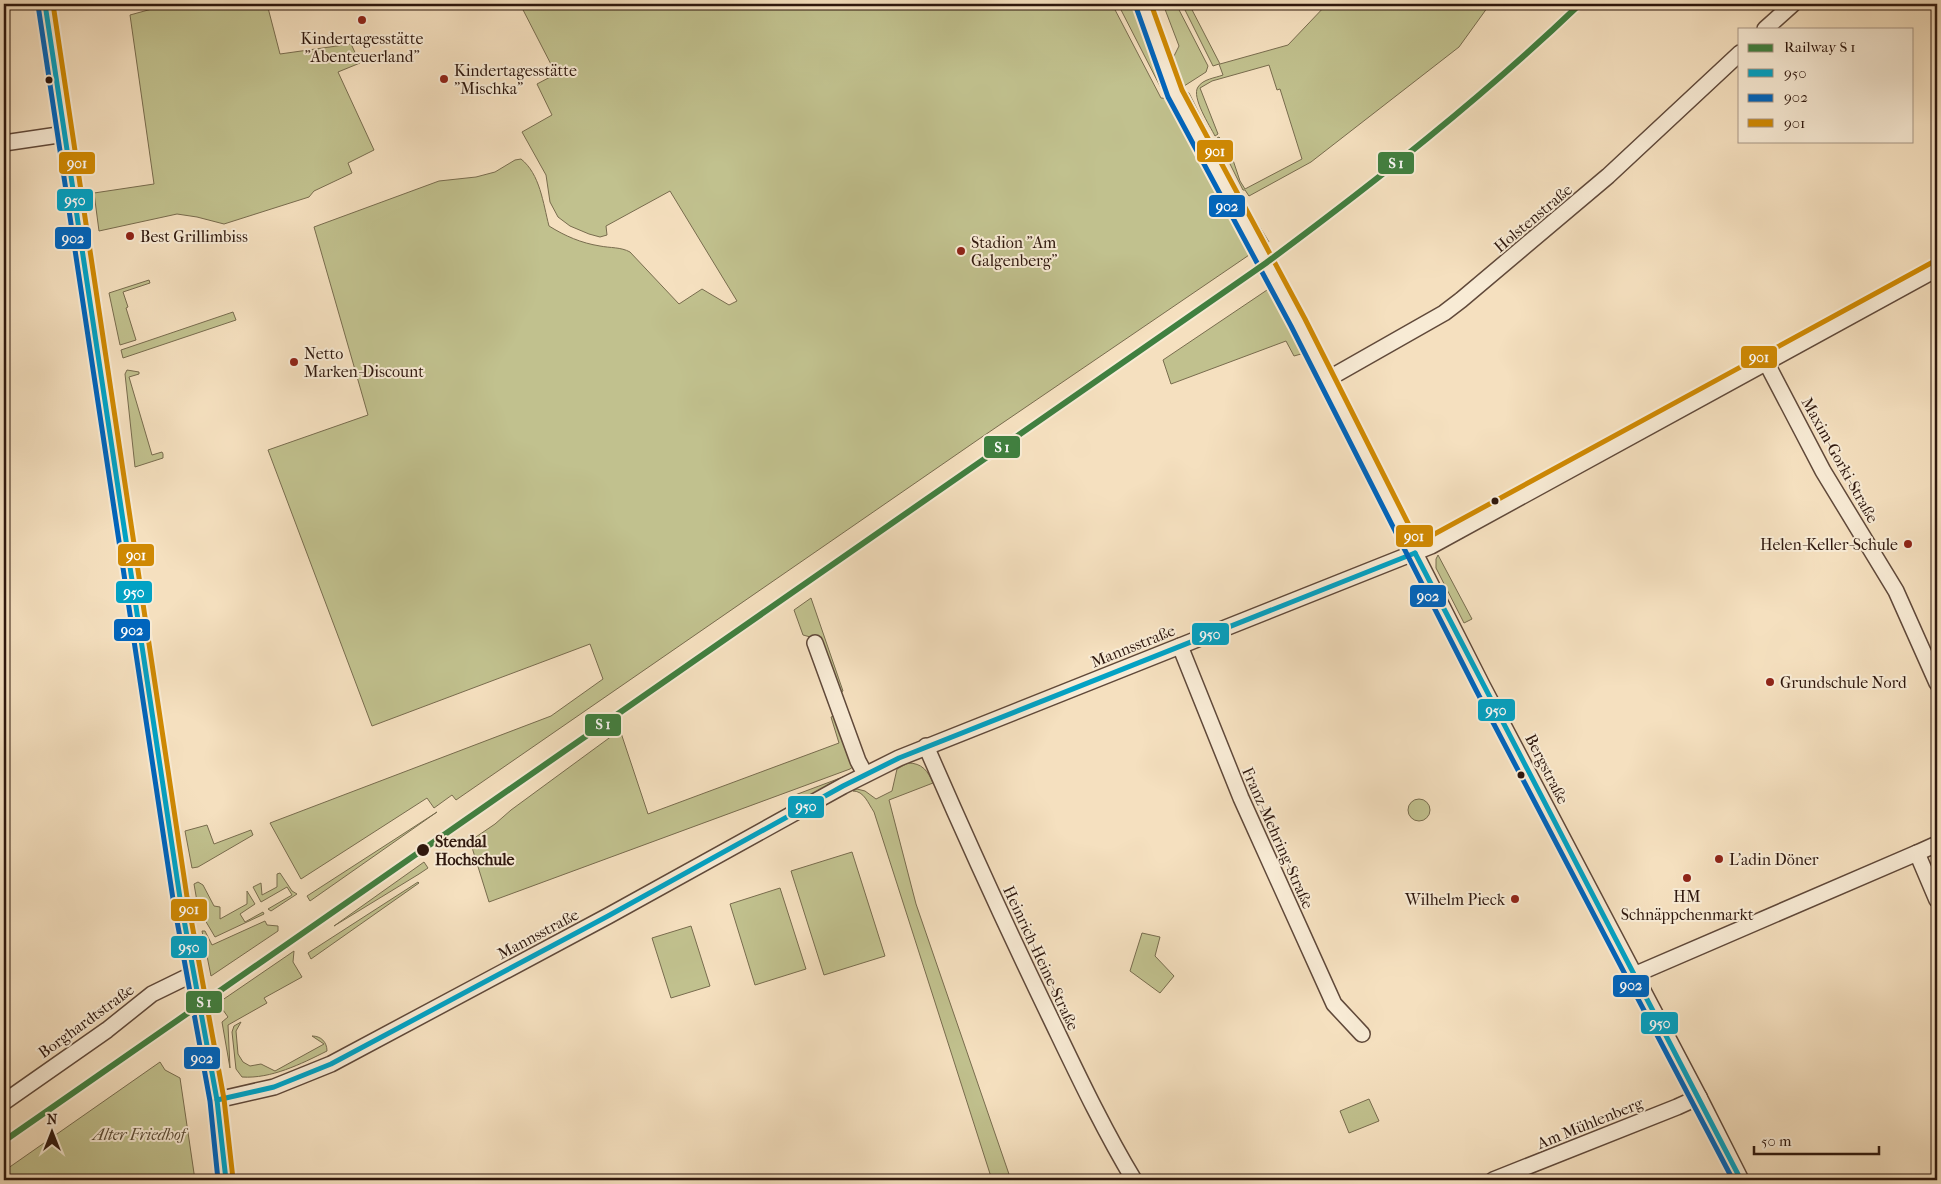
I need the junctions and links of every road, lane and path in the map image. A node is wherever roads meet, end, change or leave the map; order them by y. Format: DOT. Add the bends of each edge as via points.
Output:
graph roads {
  1 [pos="45,4"];
  2 [pos="1143,4"];
  3 [pos="1793,4"];
  4 [pos="1766,28"];
  5 [pos="1738,55"];
  6 [pos="65,134"];
  7 [pos="4,143"];
  8 [pos="1937,269"];
  9 [pos="1766,362"];
  10 [pos="1326,380"];
  11 [pos="1414,553"];
  12 [pos="816,643"];
  13 [pos="1180,646"];
  14 [pos="1937,683"];
  15 [pos="926,746"];
  16 [pos="865,774"];
  17 [pos="1937,844"];
  18 [pos="1917,853"];
  19 [pos="1937,900"];
  20 [pos="193,974"];
  21 [pos="1634,975"];
  22 [pos="1362,1034"];
  23 [pos="1699,1097"];
  24 [pos="217,1100"];
  25 [pos="4,1102"];
  26 [pos="226,1180"];
  27 [pos="1134,1180"];
  28 [pos="1493,1180"];
  29 [pos="1741,1180"];
  1 -- 6 [label="street"];
  2 -- 10 [label="street, Bergstraße" via="1176,93"];
  3 -- 4 [label="street"];
  5 -- 10 [label="street, Holstenstraße" via="1608,176 1461,300 1444,313"];
  6 -- 7 [label="street"];
  6 -- 20 [label="street"];
  8 -- 9 [label="street, Mannsstraße"];
  9 -- 11 [label="street, Mannsstraße"];
  9 -- 14 [label="street, Maxim-Gorki-Straße" via="1823,471 1896,591"];
  10 -- 11 [label="street, Bergstraße"];
  11 -- 13 [label="street, Mannsstraße"];
  11 -- 21 [label="street, Bergstraße"];
  12 -- 16 [label="street"];
  13 -- 15 [label="street, Mannsstraße"];
  13 -- 22 [label="street, Franz-Mehring-Straße" via="1253,824 1334,1004"];
  15 -- 16 [label="street, Mannsstraße"];
  15 -- 27 [label="street, Heinrich-Heine-Straße" via="1080,1082"];
  16 -- 24 [label="street, Mannsstraße" via="331,1064 274,1088"];
  17 -- 18 [label="street"];
  18 -- 19 [label="street"];
  18 -- 21 [label="street"];
  20 -- 24 [label="street"];
  20 -- 25 [label="street, Borghardtstraße" via="152,994 107,1030"];
  21 -- 23 [label="street, Bergstraße"];
  23 -- 28 [label="street, Am Mühlenberg"];
  23 -- 29 [label="street, Bergstraße"];
  24 -- 26 [label="street"];
}
